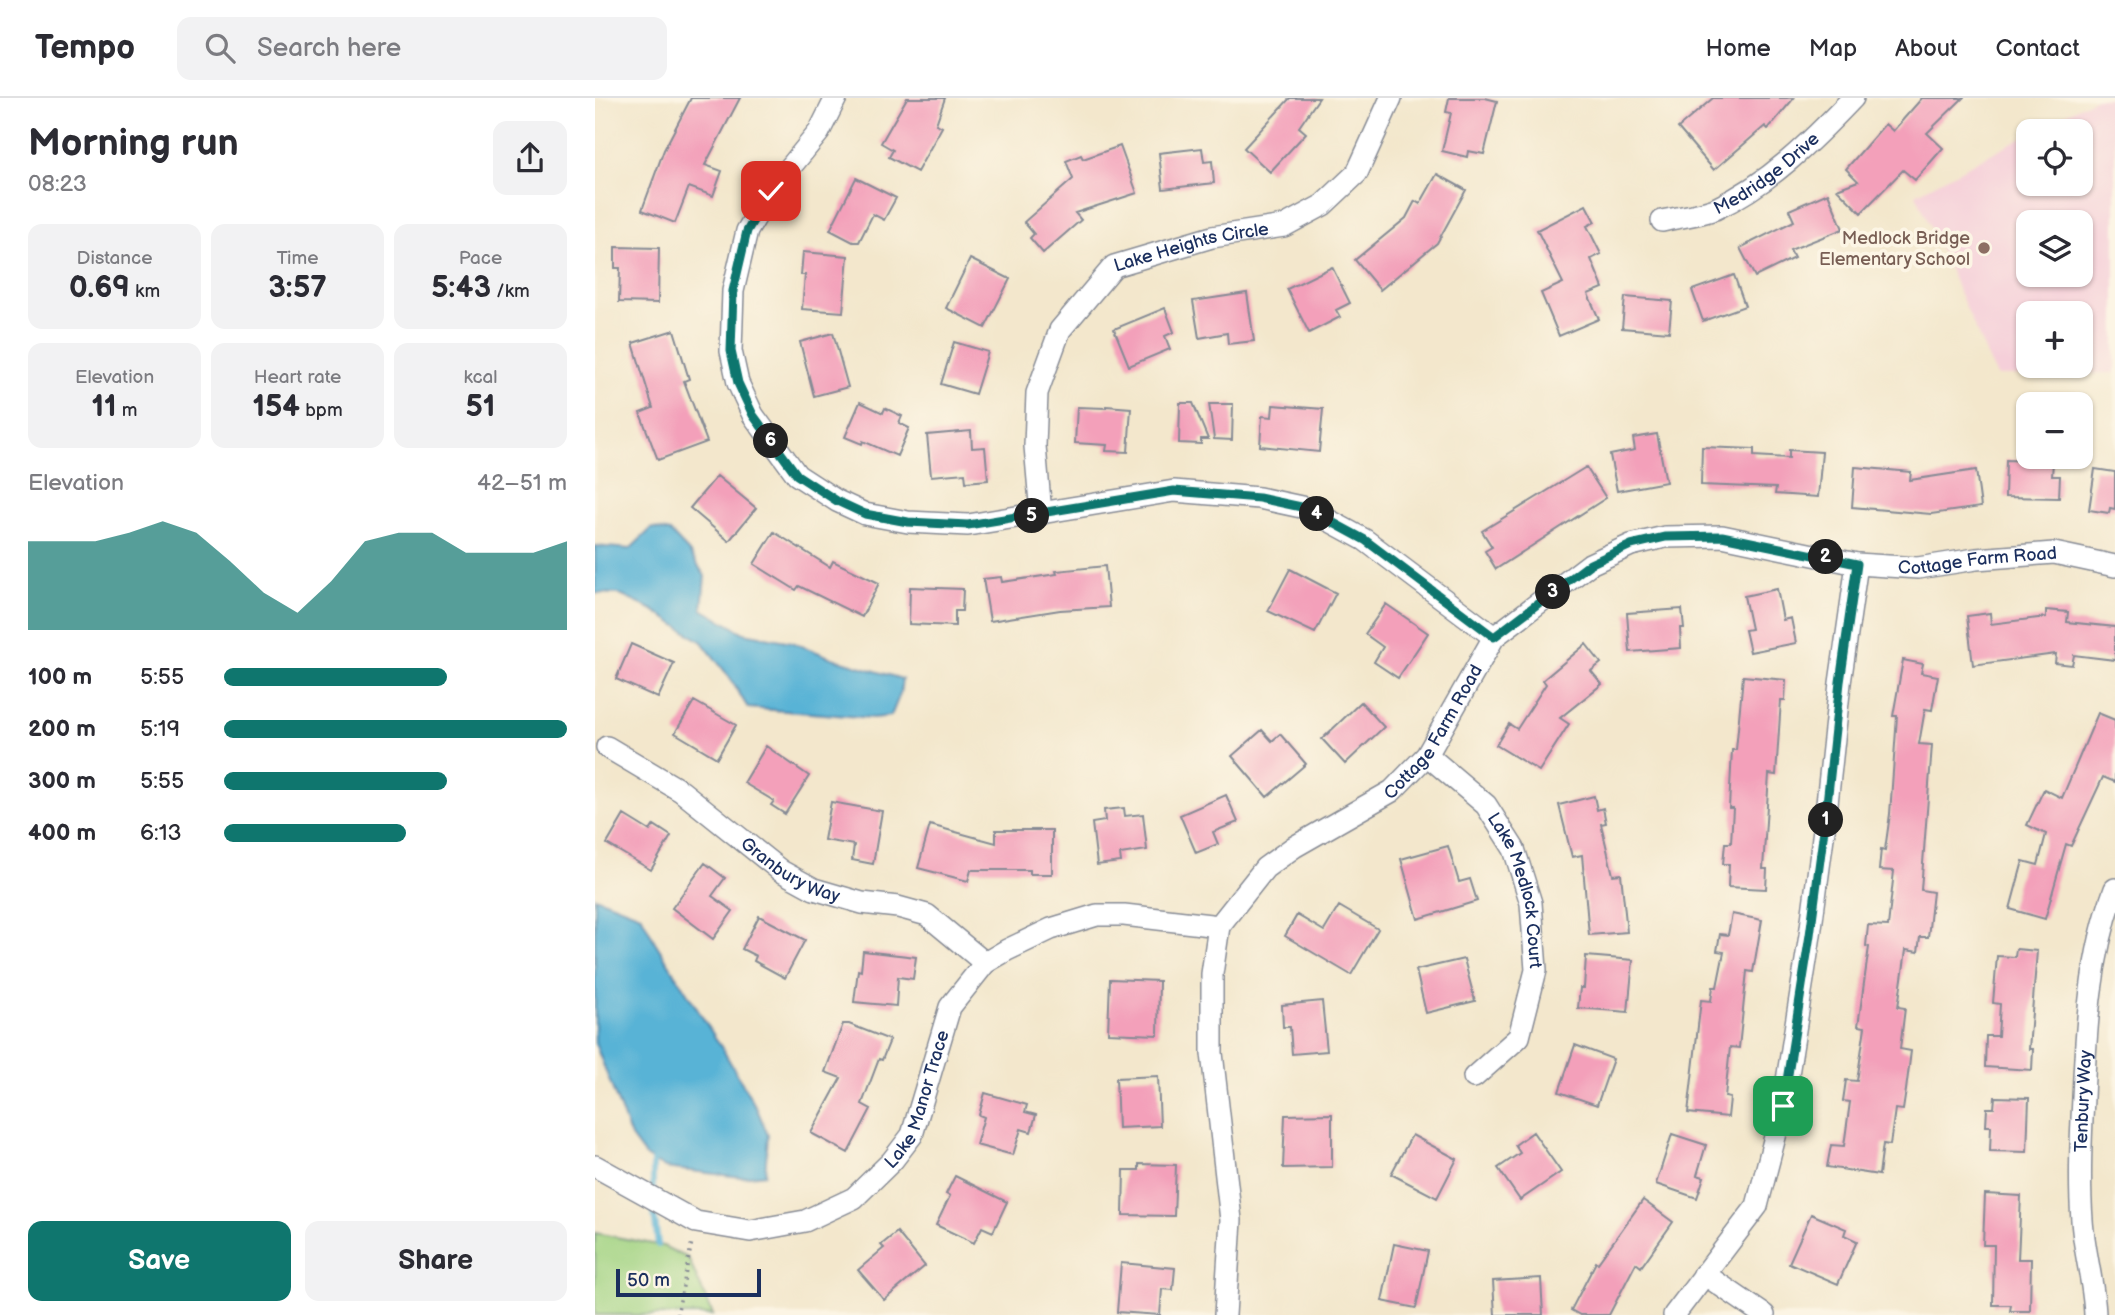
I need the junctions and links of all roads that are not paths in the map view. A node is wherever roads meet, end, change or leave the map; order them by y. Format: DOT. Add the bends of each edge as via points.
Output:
graph roads {
  1 [pos="837,98"];
  2 [pos="1391,98"];
  3 [pos="1853,98"];
  4 [pos="1663,221"];
  5 [pos="1041,514"];
  6 [pos="1857,564"];
  7 [pos="2115,566"];
  8 [pos="1494,637"];
  9 [pos="607,747"];
  10 [pos="1427,755"];
  11 [pos="2115,889"];
  12 [pos="1219,926"];
  13 [pos="985,963"];
  14 [pos="1474,1077"];
  15 [pos="595,1166"];
  16 [pos="1704,1274"];
  17 [pos="1225,1315"];
  18 [pos="1674,1315"];
  19 [pos="1763,1315"];
  20 [pos="2095,1315"];
  1 -- 5 [label="street" via="819,132 771,191 747,231 738,264 731,351 738,383 753,415 797,475 865,514 968,525"];
  2 -- 5 [label="street, Lake Heights Circle" via="1357,173 1323,205 1284,226 1212,237 1114,266 1069,319 1060,330 1037,393 1035,446"];
  3 -- 4 [label="street, Medridge Drive" via="1767,179 1713,209"];
  5 -- 8 [label="street" via="1174,491 1259,498 1306,508 1365,540"];
  6 -- 7 [label="street, Cottage Farm Road" via="1918,568 2054,554"];
  6 -- 8 [label="street, Cottage Farm Road" via="1722,536 1665,537 1631,545 1590,564"];
  6 -- 16 [label="street" via="1810,935 1783,1106 1757,1206"];
  8 -- 10 [label="street, Cottage Farm Road"];
  9 -- 13 [label="street, Granbury Way" via="681,791 781,871 814,889 927,915"];
  10 -- 12 [label="street, Cottage Farm Road" via="1392,791 1265,868"];
  10 -- 14 [label="street, Lake Medlock Court" via="1486,805 1514,849 1531,903 1536,970 1519,1037"];
  11 -- 20 [label="street, Tenbury Way" via="2091,983 2081,1149 2082,1221"];
  12 -- 13 [label="street, Lake Manor Trace" via="1097,915 1051,929"];
  12 -- 17 [label="street" via="1212,974 1212,1053 1231,1220"];
  13 -- 15 [label="street, Lake Manor Trace" via="950,1007 912,1135 854,1198 805,1221 750,1231 696,1223"];
  16 -- 18 [label="street"];
  16 -- 19 [label="street"];
}
